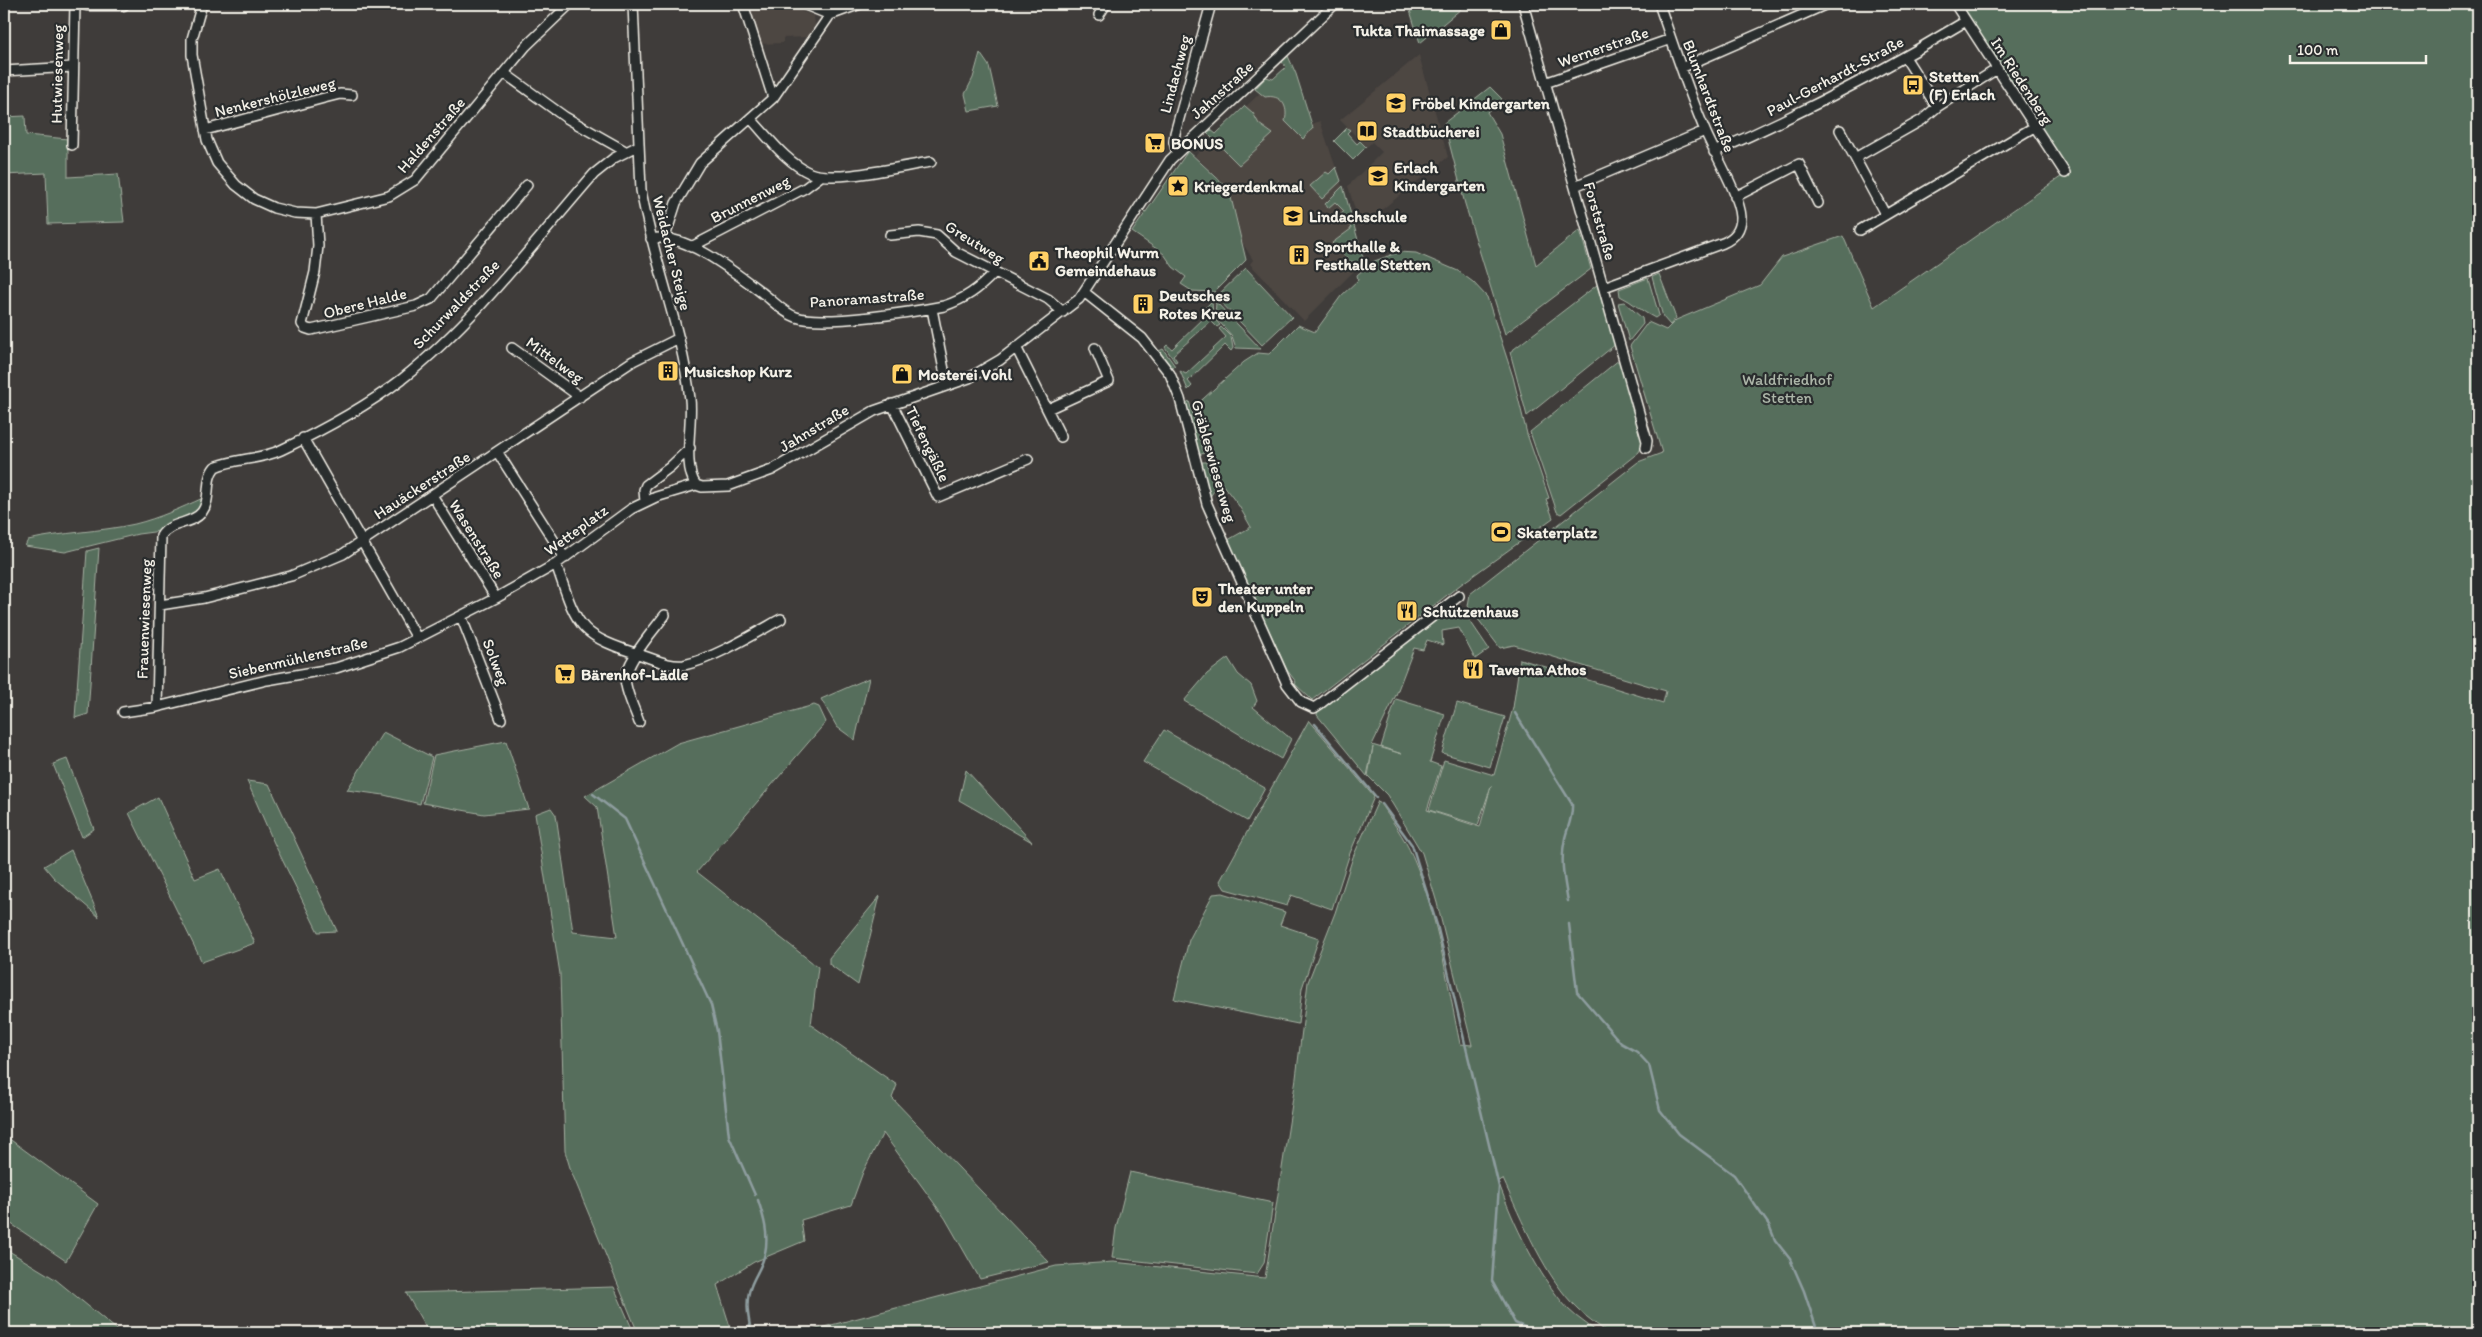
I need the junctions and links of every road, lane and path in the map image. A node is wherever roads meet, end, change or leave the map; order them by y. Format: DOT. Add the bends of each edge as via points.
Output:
graph roads {
  1 [pos="75,4"];
  2 [pos="88,4"];
  3 [pos="122,4"];
  4 [pos="202,4"];
  5 [pos="570,4"];
  6 [pos="633,4"];
  7 [pos="742,4"];
  8 [pos="803,4"];
  9 [pos="860,4"];
  10 [pos="1106,4"];
  11 [pos="1211,4"];
  12 [pos="1335,4"];
  13 [pos="1523,4"];
  14 [pos="1659,4"];
  15 [pos="1827,4"];
  16 [pos="1955,4"];
  17 [pos="842,6"];
  18 [pos="830,15"];
  19 [pos="1099,15"];
  20 [pos="1966,21"];
  21 [pos="1671,39"];
  22 [pos="1905,57"];
  23 [pos="73,67"];
  24 [pos="1682,68"];
  25 [pos="1997,69"];
  26 [pos="4,71"];
  27 [pos="504,73"];
  28 [pos="1545,82"];
  29 [pos="352,95"];
  30 [pos="773,98"];
  31 [pos="1937,107"];
  32 [pos="751,119"];
  33 [pos="2034,127"];
  34 [pos="206,130"];
  35 [pos="1840,130"];
  36 [pos="1705,131"];
  37 [pos="72,145"];
  38 [pos="638,146"];
  39 [pos="625,151"];
  40 [pos="1714,152"];
  41 [pos="1177,153"];
  42 [pos="1855,158"];
  43 [pos="931,162"];
  44 [pos="2065,173"];
  45 [pos="821,176"];
  46 [pos="527,185"];
  47 [pos="1575,186"];
  48 [pos="1735,197"];
  49 [pos="1818,203"];
  50 [pos="316,214"];
  51 [pos="1884,214"];
  52 [pos="1860,230"];
  53 [pos="890,236"];
  54 [pos="665,237"];
  55 [pos="651,239"];
  56 [pos="691,246"];
  57 [pos="994,273"];
  58 [pos="1604,287"];
  59 [pos="1084,292"];
  60 [pos="932,309"];
  61 [pos="1063,312"];
  62 [pos="679,338"];
  63 [pos="1016,347"];
  64 [pos="512,348"];
  65 [pos="1095,348"];
  66 [pos="947,385"];
  67 [pos="580,397"];
  68 [pos="892,404"];
  69 [pos="1048,409"];
  70 [pos="1061,437"];
  71 [pos="303,438"];
  72 [pos="690,448"];
  73 [pos="1646,448"];
  74 [pos="498,453"];
  75 [pos="1028,459"];
  76 [pos="696,485"];
  77 [pos="432,496"];
  78 [pos="645,502"];
  79 [pos="163,532"];
  80 [pos="362,542"];
  81 [pos="565,558"];
  82 [pos="556,564"];
  83 [pos="525,582"];
  84 [pos="1459,596"];
  85 [pos="496,598"];
  86 [pos="160,605"];
  87 [pos="665,615"];
  88 [pos="461,616"];
  89 [pos="781,619"];
  90 [pos="417,638"];
  91 [pos="637,654"];
  92 [pos="157,708"];
  93 [pos="123,712"];
  94 [pos="501,719"];
  95 [pos="639,722"];
  1 -- 23 [label="street, Hutwiesenweg"];
  2 -- 3 [label="street"];
  4 -- 34 [label="street, Haldenstraße" via="192,39 192,55"];
  5 -- 27 [label="street, Haldenstraße" via="542,28"];
  6 -- 38 [label="street, Weidacher Steige"];
  7 -- 30 [label="street"];
  8 -- 18 [label="street"];
  9 -- 17 [label="street"];
  10 -- 19 [label="street"];
  11 -- 41 [label="street, Lindachweg" via="1175,132"];
  12 -- 41 [label="street, Jahnstraße"];
  13 -- 28 [label="street, Forststraße"];
  14 -- 21 [label="street, Blumhardtstraße"];
  15 -- 24 [label="street"];
  16 -- 20 [label="street, Im Riedenberg"];
  17 -- 18 [label="street"];
  18 -- 30 [label="street"];
  20 -- 22 [label="street, Paul-Gerhardt-Straße"];
  20 -- 25 [label="street, Im Riedenberg"];
  21 -- 24 [label="street, Blumhardtstraße"];
  21 -- 28 [label="street, Wernerstraße"];
  22 -- 31 [label="street"];
  22 -- 40 [label="street, Paul-Gerhardt-Straße" via="1792,117"];
  23 -- 26 [label="street"];
  23 -- 37 [label="street, Hutwiesenweg"];
  24 -- 36 [label="street, Blumhardtstraße"];
  25 -- 31 [label="street"];
  25 -- 33 [label="street, Im Riedenberg"];
  27 -- 39 [label="street" via="565,117"];
  27 -- 50 [label="street, Haldenstraße" via="407,186 389,196"];
  28 -- 47 [label="street, Forststraße"];
  29 -- 34 [label="street, Nenkershölzleweg" via="340,94"];
  30 -- 32 [label="street"];
  31 -- 42 [label="street" via="1922,120"];
  32 -- 45 [label="street, Brunnenweg" via="795,163"];
  32 -- 54 [label="street" via="711,152 690,176 676,203"];
  33 -- 44 [label="street, Im Riedenberg"];
  33 -- 51 [label="street"];
  34 -- 50 [label="street, Haldenstraße" via="212,153 236,185 254,199 274,208"];
  35 -- 42 [label="street"];
  36 -- 40 [label="street, Blumhardtstraße"];
  36 -- 47 [label="street"];
  38 -- 39 [label="street, Schurwaldstraße"];
  38 -- 55 [label="street, Weidacher Steige" via="641,190"];
  39 -- 71 [label="street, Schurwaldstraße" via="594,174 471,315 432,353 382,394"];
  40 -- 48 [label="street, Blumhardtstraße"];
  41 -- 59 [label="street, Jahnstraße"];
  42 -- 51 [label="street"];
  43 -- 45 [label="street, Brunnenweg"];
  45 -- 56 [label="street, Brunnenweg" via="805,188"];
  46 -- 50 [label="street, Obere Halde" via="430,299 416,306 311,330 302,324 316,272"];
  47 -- 58 [label="street, Forststraße"];
  48 -- 49 [label="street" via="1798,164"];
  48 -- 58 [label="street, Blumhardtstraße" via="1741,215 1739,230 1730,240"];
  51 -- 52 [label="street"];
  53 -- 57 [label="street, Greutweg" via="919,232 937,235 956,252"];
  54 -- 55 [label="street"];
  54 -- 56 [label="street, Panoramastraße"];
  55 -- 62 [label="street, Weidacher Steige"];
  56 -- 60 [label="street, Panoramastraße" via="796,317 815,320"];
  57 -- 60 [label="street, Panoramastraße" via="963,300"];
  57 -- 61 [label="street, Greutweg" via="1048,299"];
  58 -- 73 [label="street, Forststraße" via="1647,441"];
  59 -- 61 [label="street, Jahnstraße"];
  59 -- 84 [label="street, Gräbleswiesenweg" via="1142,338 1170,374 1180,399 1207,504 1287,684 1301,702 1314,708 1320,704"];
  60 -- 66 [label="street"];
  61 -- 63 [label="street, Jahnstraße"];
  62 -- 67 [label="street, Hauäckerstraße" via="646,353"];
  62 -- 72 [label="street, Weidacher Steige" via="690,401"];
  63 -- 66 [label="street, Jahnstraße" via="981,372"];
  63 -- 69 [label="street"];
  64 -- 67 [label="street, Mittelweg"];
  65 -- 69 [label="street" via="1109,381"];
  66 -- 68 [label="street, Jahnstraße"];
  67 -- 74 [label="street, Hauäckerstraße"];
  68 -- 75 [label="street, Tiefengäßle" via="938,497"];
  68 -- 76 [label="street, Jahnstraße" via="772,470 728,486"];
  69 -- 70 [label="street"];
  71 -- 79 [label="street, Schurwaldstraße" via="270,454 215,467 210,475 206,505 202,511"];
  71 -- 80 [label="street"];
  72 -- 76 [label="street" via="690,473"];
  72 -- 78 [label="street" via="646,485"];
  74 -- 77 [label="street, Hauäckerstraße"];
  74 -- 81 [label="street"];
  76 -- 78 [label="street, Wetteplatz"];
  77 -- 80 [label="street, Hauäckerstraße"];
  77 -- 85 [label="street, Wasenstraße"];
  78 -- 81 [label="street, Wetteplatz"];
  79 -- 86 [label="street, Frauenwiesenweg"];
  80 -- 86 [label="street, Hauäckerstraße" via="330,561 291,576 204,598"];
  80 -- 90 [label="street"];
  81 -- 82 [label="street, Wetteplatz"];
  82 -- 83 [label="street, Wetteplatz"];
  82 -- 91 [label="street" via="570,608 589,633 607,644"];
  83 -- 85 [label="street, Siebenmühlenstraße"];
  85 -- 88 [label="street, Siebenmühlenstraße"];
  86 -- 92 [label="street, Frauenwiesenweg"];
  87 -- 91 [label="street"];
  88 -- 90 [label="street, Siebenmühlenstraße"];
  88 -- 94 [label="street, Solweg"];
  89 -- 91 [label="street" via="683,665 675,666"];
  90 -- 92 [label="street, Siebenmühlenstraße" via="374,657 336,668 267,680"];
  91 -- 95 [label="street" via="625,676"];
  92 -- 93 [label="street, Siebenmühlenstraße"];
}
